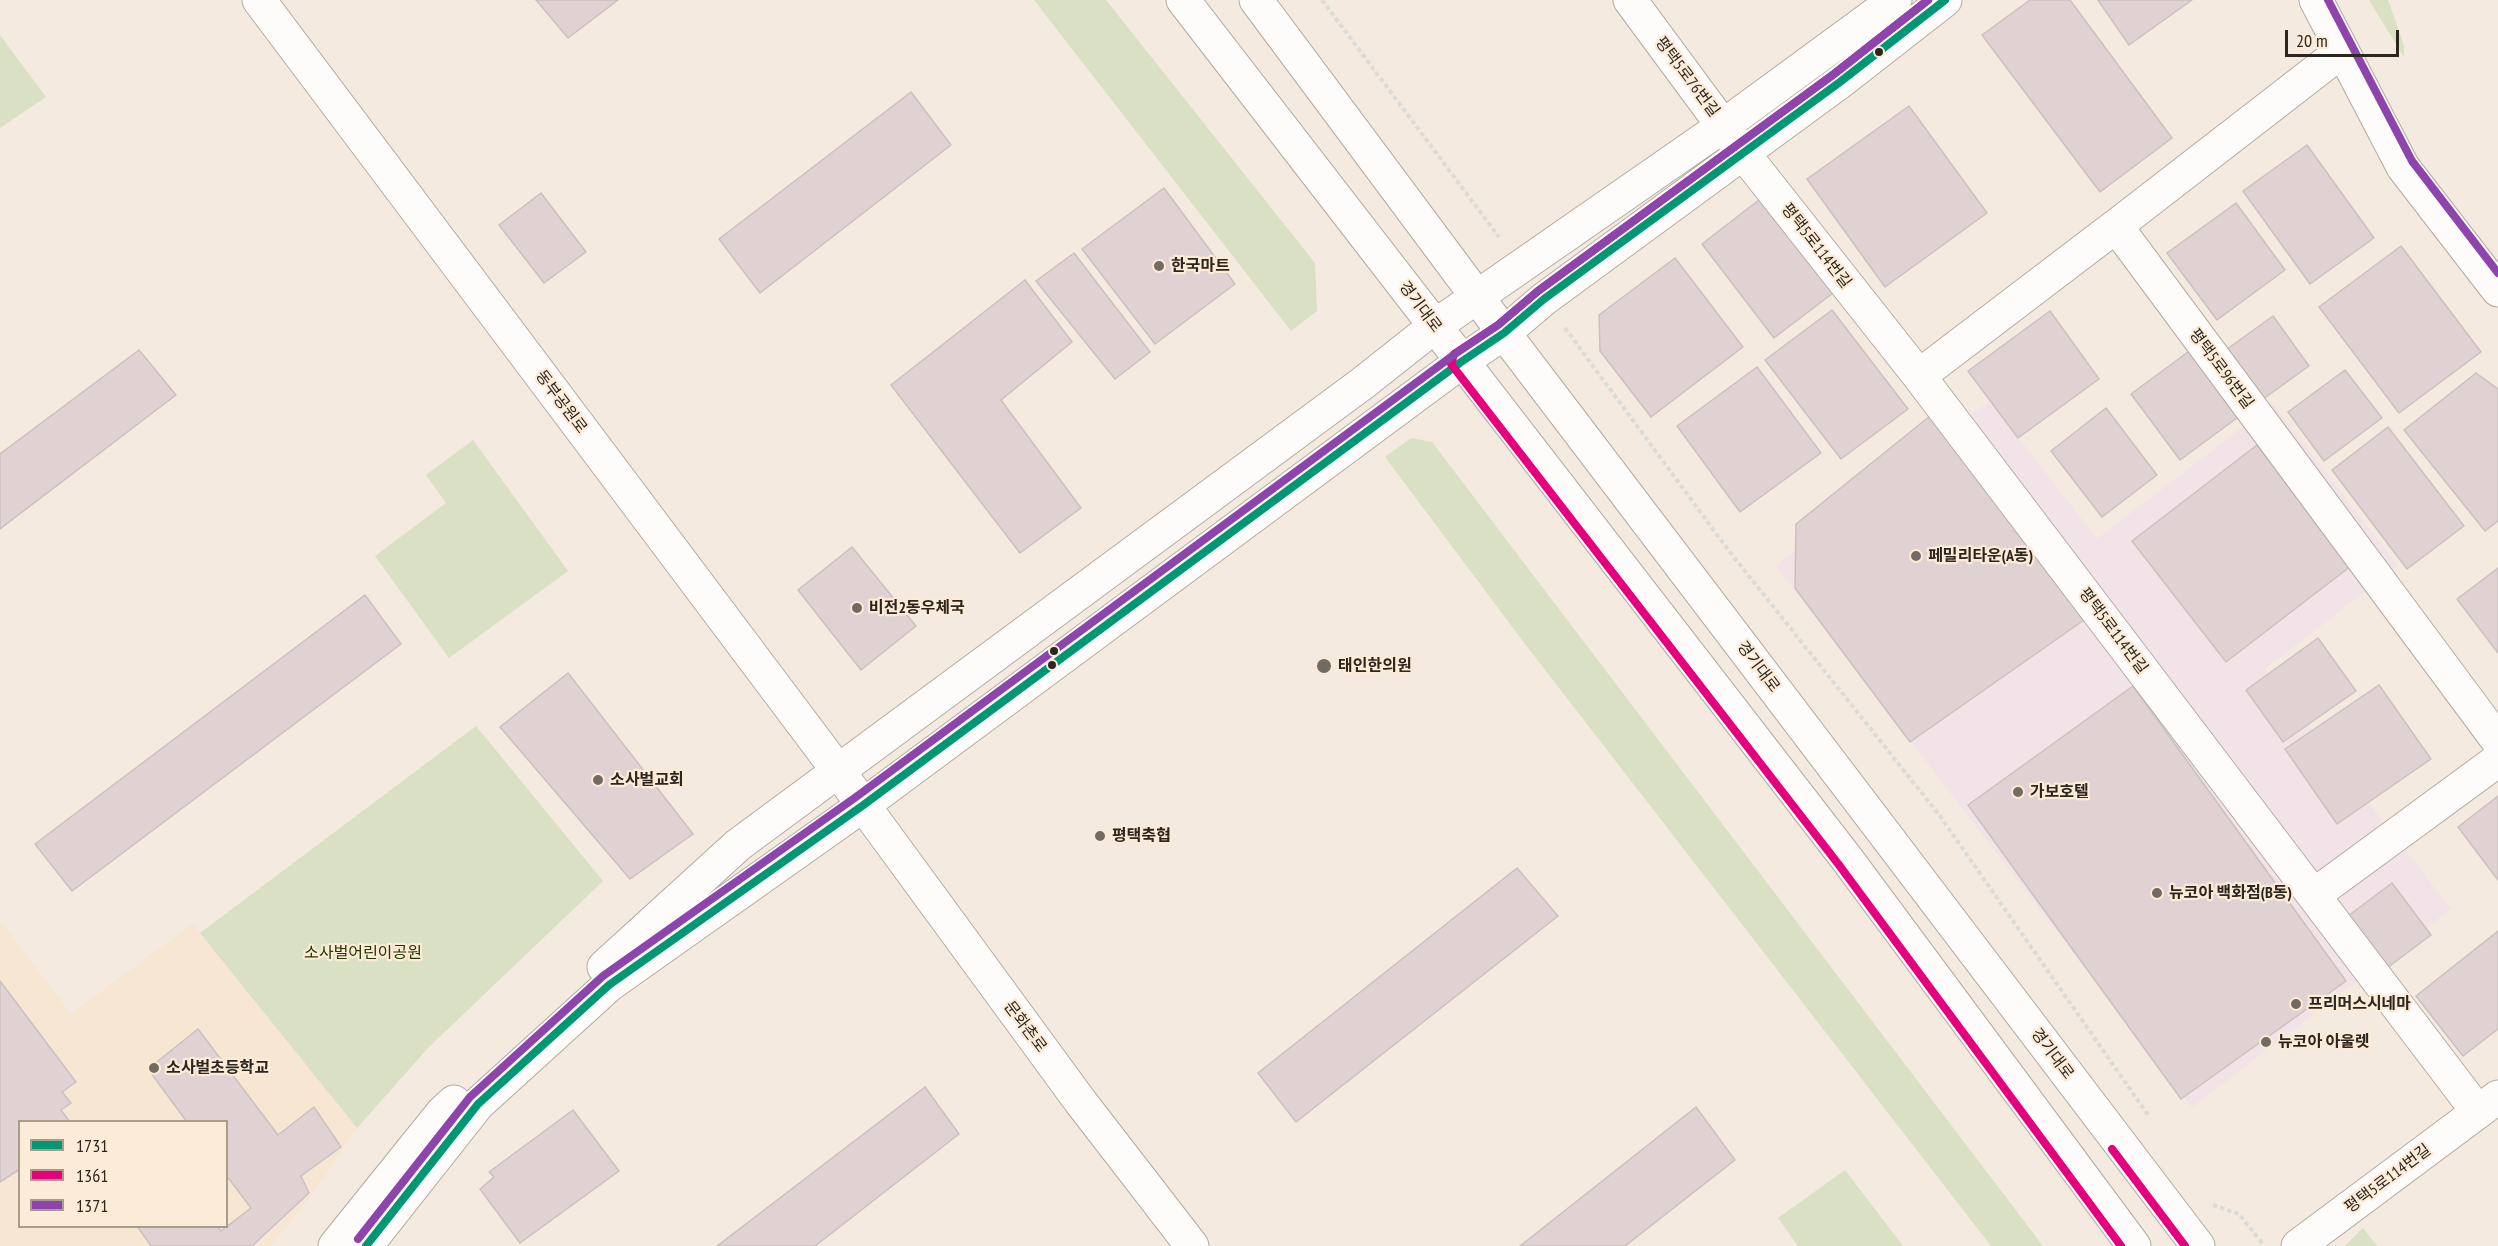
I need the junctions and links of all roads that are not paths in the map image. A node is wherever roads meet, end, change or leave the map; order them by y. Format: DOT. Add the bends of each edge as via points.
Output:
graph roads {
  1 [pos="259,0"];
  2 [pos="1183,0"];
  3 [pos="1256,0"];
  4 [pos="1630,0"];
  5 [pos="1895,0"];
  6 [pos="1945,0"];
  7 [pos="2316,0"];
  8 [pos="2342,51"];
  9 [pos="1723,126"];
  10 [pos="1743,153"];
  11 [pos="2115,226"];
  12 [pos="2498,290"];
  13 [pos="1478,298"];
  14 [pos="1436,326"];
  15 [pos="1504,333"];
  16 [pos="1461,362"];
  17 [pos="1919,376"];
  18 [pos="2498,741"];
  19 [pos="2498,759"];
  20 [pos="839,772"];
  21 [pos="862,806"];
  22 [pos="2314,895"];
  23 [pos="2488,1104"];
  24 [pos="335,1246"];
  25 [pos="366,1246"];
  26 [pos="1192,1246"];
  27 [pos="2134,1246"];
  28 [pos="2198,1246"];
  29 [pos="2298,1246"];
  1 -- 20 [label="street, 동부공원로"];
  2 -- 14 [label="street, 경기대로"];
  3 -- 13 [label="street, 경기대로"];
  4 -- 9 [label="street, 평택5로76번길"];
  5 -- 9 [label="street"];
  6 -- 10 [label="street"];
  7 -- 8 [label="street"];
  8 -- 11 [label="street"];
  8 -- 12 [label="street" via="2403,167"];
  9 -- 10 [label="street, 평택5로76번길"];
  9 -- 13 [label="street"];
  10 -- 15 [label="street" via="1544,299"];
  10 -- 17 [label="street, 평택5로114번길"];
  11 -- 17 [label="street"];
  11 -- 18 [label="street, 평택5로96번길"];
  13 -- 14 [label="street"];
  13 -- 15 [label="street, 경기대로"];
  14 -- 16 [label="street, 경기대로"];
  14 -- 20 [label="street"];
  15 -- 16 [label="street"];
  15 -- 28 [label="street, 경기대로"];
  16 -- 21 [label="street"];
  16 -- 27 [label="street, 경기대로" via="1847,859"];
  17 -- 22 [label="street, 평택5로114번길"];
  19 -- 22 [label="street"];
  20 -- 21 [label="street, 동부공원로"];
  20 -- 24 [label="street" via="738,845 442,1113"];
  21 -- 25 [label="street" via="609,985 478,1104"];
  21 -- 26 [label="street, 문화촌로"];
  22 -- 23 [label="street, 평택5로114번길"];
  23 -- 29 [label="street, 평택5로114번길"];
}
